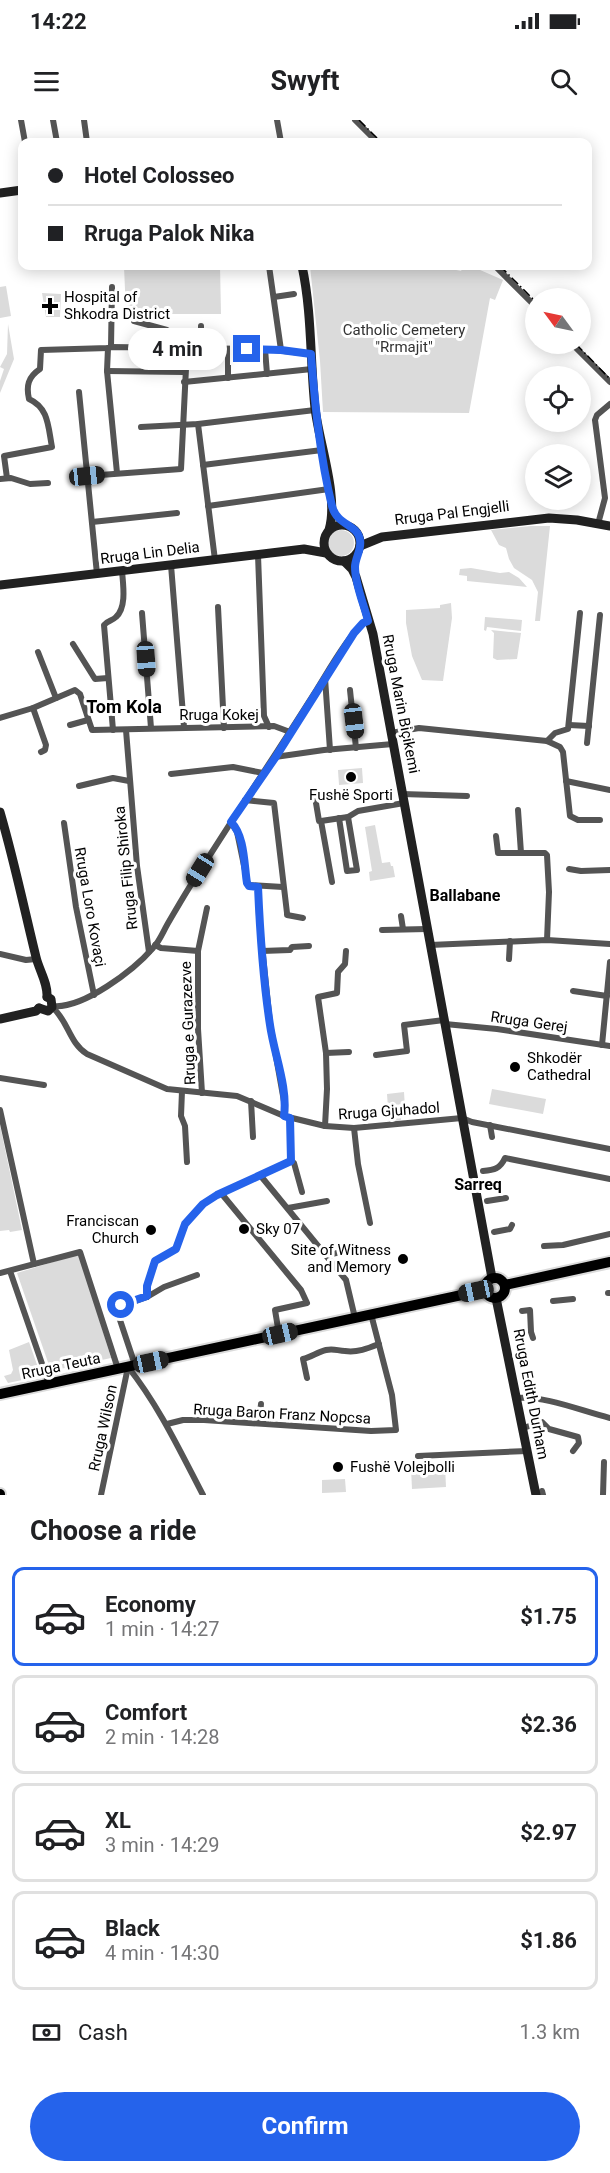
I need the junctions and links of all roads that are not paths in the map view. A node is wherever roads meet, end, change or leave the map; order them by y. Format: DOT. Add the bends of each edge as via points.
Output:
graph roads {
  1 [pos="21,120"];
  2 [pos="53,120"];
  3 [pos="84,120"];
  4 [pos="277,120"];
  5 [pos="355,120"];
  6 [pos="24,138"];
  7 [pos="56,138"];
  8 [pos="86,138"];
  9 [pos="280,138"];
  10 [pos="373,138"];
  11 [pos="18,191"];
  12 [pos="0,193"];
  13 [pos="270,270"];
  14 [pos="302,270"];
  15 [pos="499,270"];
  16 [pos="112,287"];
  17 [pos="294,294"];
  18 [pos="525,296"];
  19 [pos="274,297"];
  20 [pos="134,321"];
  21 [pos="201,326"];
  22 [pos="109,347"];
  23 [pos="168,347"];
  24 [pos="187,348"];
  25 [pos="201,348"];
  26 [pos="228,349"];
  27 [pos="265,349"];
  28 [pos="281,350"];
  29 [pos="311,354"];
  30 [pos="582,354"];
  31 [pos="312,369"];
  32 [pos="107,371"];
  33 [pos="184,372"];
  34 [pos="267,374"];
  35 [pos="228,378"];
  36 [pos="184,382"];
  37 [pos="610,382"];
  38 [pos="79,392"];
  39 [pos="610,404"];
  40 [pos="315,410"];
  41 [pos="198,424"];
  42 [pos="183,426"];
  43 [pos="141,427"];
  44 [pos="322,450"];
  45 [pos="203,465"];
  46 [pos="117,473"];
  47 [pos="87,476"];
  48 [pos="3,479"];
  49 [pos="48,483"];
  50 [pos="329,489"];
  51 [pos="208,506"];
  52 [pos="333,508"];
  53 [pos="177,513"];
  54 [pos="92,522"];
  55 [pos="345,524"];
  56 [pos="598,524"];
  57 [pos="610,526"];
  58 [pos="328,530"];
  59 [pos="358,533"];
  60 [pos="382,537"];
  61 [pos="324,540"];
  62 [pos="304,549"];
  63 [pos="358,550"];
  64 [pos="326,552"];
  65 [pos="258,555"];
  66 [pos="215,560"];
  67 [pos="344,561"];
  68 [pos="171,565"];
  69 [pos="122,571"];
  70 [pos="97,574"];
  71 [pos="356,577"];
  72 [pos="0,585"];
  73 [pos="218,607"];
  74 [pos="142,613"];
  75 [pos="580,613"];
  76 [pos="600,615"];
  77 [pos="368,621"];
  78 [pos="73,644"];
  79 [pos="38,652"];
  80 [pos="108,678"];
  81 [pos="325,678"];
  82 [pos="350,690"];
  83 [pos="56,698"];
  84 [pos="33,708"];
  85 [pos="0,718"];
  86 [pos="88,720"];
  87 [pos="70,725"];
  88 [pos="568,725"];
  89 [pos="589,726"];
  90 [pos="184,727"];
  91 [pos="268,727"];
  92 [pos="151,728"];
  93 [pos="224,728"];
  94 [pos="113,730"];
  95 [pos="126,730"];
  96 [pos="290,732"];
  97 [pos="391,733"];
  98 [pos="547,741"];
  99 [pos="587,743"];
  100 [pos="393,744"];
  101 [pos="357,748"];
  102 [pos="330,750"];
  103 [pos="41,752"];
  104 [pos="275,758"];
  105 [pos="263,773"];
  106 [pos="171,774"];
  107 [pos="129,781"];
  108 [pos="566,781"];
  109 [pos="79,786"];
  110 [pos="610,790"];
  111 [pos="467,796"];
  112 [pos="315,797"];
  113 [pos="403,799"];
  114 [pos="244,800"];
  115 [pos="518,810"];
  116 [pos="0,812"];
  117 [pos="348,817"];
  118 [pos="339,818"];
  119 [pos="600,820"];
  120 [pos="321,821"];
  121 [pos="231,822"];
  122 [pos="64,824"];
  123 [pos="496,836"];
  124 [pos="521,853"];
  125 [pos="568,869"];
  126 [pos="610,870"];
  127 [pos="332,882"];
  128 [pos="258,887"];
  129 [pos="283,887"];
  130 [pos="207,908"];
  131 [pos="401,916"];
  132 [pos="303,918"];
  133 [pos="427,928"];
  134 [pos="403,929"];
  135 [pos="382,930"];
  136 [pos="547,940"];
  137 [pos="510,941"];
  138 [pos="610,944"];
  139 [pos="155,945"];
  140 [pos="309,945"];
  141 [pos="430,945"];
  142 [pos="198,951"];
  143 [pos="262,951"];
  144 [pos="346,951"];
  145 [pos="149,952"];
  146 [pos="0,954"];
  147 [pos="36,959"];
  148 [pos="509,959"];
  149 [pos="610,962"];
  150 [pos="609,982"];
  151 [pos="573,991"];
  152 [pos="94,995"];
  153 [pos="607,996"];
  154 [pos="47,997"];
  155 [pos="52,1006"];
  156 [pos="39,1008"];
  157 [pos="0,1019"];
  158 [pos="444,1022"];
  159 [pos="602,1045"];
  160 [pos="610,1046"];
  161 [pos="350,1052"];
  162 [pos="326,1053"];
  163 [pos="376,1055"];
  164 [pos="0,1078"];
  165 [pos="44,1085"];
  166 [pos="182,1091"];
  167 [pos="202,1093"];
  168 [pos="251,1101"];
  169 [pos="0,1110"];
  170 [pos="287,1117"];
  171 [pos="462,1118"];
  172 [pos="490,1125"];
  173 [pos="325,1126"];
  174 [pos="354,1128"];
  175 [pos="253,1137"];
  176 [pos="492,1137"];
  177 [pos="610,1149"];
  178 [pos="291,1161"];
  179 [pos="187,1162"];
  180 [pos="483,1171"];
  181 [pos="261,1175"];
  182 [pos="610,1179"];
  183 [pos="302,1192"];
  184 [pos="221,1193"];
  185 [pos="507,1198"];
  186 [pos="327,1201"];
  187 [pos="487,1201"];
  188 [pos="288,1208"];
  189 [pos="370,1223"];
  190 [pos="512,1225"];
  191 [pos="494,1232"];
  192 [pos="610,1234"];
  193 [pos="544,1246"];
  194 [pos="357,1249"];
  195 [pos="326,1255"];
  196 [pos="610,1262"];
  197 [pos="34,1264"];
  198 [pos="10,1271"];
  199 [pos="0,1272"];
  200 [pos="197,1275"];
  201 [pos="492,1278"];
  202 [pos="505,1285"];
  203 [pos="485,1290"];
  204 [pos="147,1296"];
  205 [pos="496,1298"];
  206 [pos="573,1299"];
  207 [pos="553,1301"];
  208 [pos="522,1311"];
  209 [pos="371,1314"];
  210 [pos="355,1317"];
  211 [pos="279,1334"];
  212 [pos="533,1338"];
  213 [pos="379,1344"];
  214 [pos="127,1367"];
  215 [pos="307,1378"];
  216 [pos="49,1384"];
  217 [pos="0,1394"];
  218 [pos="517,1398"];
  219 [pos="261,1404"];
  220 [pos="610,1418"];
  221 [pos="260,1423"];
  222 [pos="167,1424"];
  223 [pos="522,1428"];
  224 [pos="527,1451"];
  225 [pos="573,1451"];
  226 [pos="417,1456"];
  227 [pos="604,1462"];
  228 [pos="540,1494"];
  229 [pos="101,1495"];
  230 [pos="203,1495"];
  231 [pos="603,1495"];
  1 -- 6 [label="street"];
  2 -- 7 [label="street"];
  3 -- 8 [label="street"];
  4 -- 9 [label="street"];
  5 -- 10 [label="street"];
  11 -- 12 [label="main road"];
  13 -- 19 [label="street"];
  14 -- 29 [label="main road"];
  15 -- 18 [label="street"];
  16 -- 22 [label="street"];
  17 -- 19 [label="street"];
  19 -- 28 [label="street"];
  20 -- 23 [label="street" via="167,330"];
  21 -- 25 [label="street"];
  22 -- 23 [label="street"];
  22 -- 32 [label="street"];
  22 -- 48 [label="street" via="41,350 40,369 30,377 27,391 29,399 45,413 52,447 4,456"];
  23 -- 24 [label="street"];
  24 -- 25 [label="street"];
  24 -- 33 [label="street"];
  25 -- 26 [label="street"];
  26 -- 27 [label="street"];
  26 -- 35 [label="street"];
  27 -- 28 [label="street"];
  27 -- 34 [label="street"];
  28 -- 29 [label="street"];
  29 -- 31 [label="main road"];
  30 -- 37 [label="street"];
  31 -- 34 [label="street"];
  31 -- 40 [label="main road"];
  32 -- 33 [label="street"];
  32 -- 46 [label="street"];
  33 -- 36 [label="street"];
  34 -- 35 [label="street"];
  35 -- 36 [label="street"];
  36 -- 42 [label="street"];
  38 -- 47 [label="street"];
  39 -- 56 [label="street" via="595,420 605,498"];
  40 -- 41 [label="street"];
  40 -- 44 [label="main road"];
  41 -- 42 [label="street"];
  41 -- 45 [label="street"];
  42 -- 43 [label="street"];
  42 -- 46 [label="street" via="182,469"];
  44 -- 45 [label="street"];
  44 -- 50 [label="main road"];
  45 -- 51 [label="street"];
  46 -- 47 [label="street"];
  47 -- 54 [label="street"];
  48 -- 49 [label="street"];
  50 -- 51 [label="street"];
  50 -- 52 [label="main road"];
  51 -- 66 [label="street"];
  52 -- 55 [label="main road"];
  52 -- 58 [label="main road"];
  53 -- 54 [label="street"];
  54 -- 70 [label="street"];
  55 -- 58 [label="main road"];
  55 -- 59 [label="main road"];
  56 -- 57 [label="main road, Rruga Pal Engjelli"];
  56 -- 60 [label="main road, Rruga Pal Engjelli" via="549,518"];
  58 -- 61 [label="main road"];
  59 -- 60 [label="main road, Rruga Pal Engjelli"];
  59 -- 63 [label="main road"];
  60 -- 63 [label="main road, Rruga Pal Engjelli"];
  61 -- 62 [label="main road, Rruga Lin Delia"];
  61 -- 64 [label="main road"];
  62 -- 64 [label="main road, Rruga Lin Delia"];
  62 -- 65 [label="main road, Rruga Lin Delia"];
  63 -- 67 [label="main road"];
  63 -- 71 [label="main road, Rruga Marin Biçikemi"];
  64 -- 67 [label="main road" via="331,558"];
  65 -- 66 [label="main road, Rruga Lin Delia"];
  65 -- 91 [label="street" via="264,716"];
  66 -- 68 [label="main road, Rruga Lin Delia"];
  67 -- 71 [label="main road, Rruga Marin Biçikemi"];
  68 -- 69 [label="main road, Rruga Lin Delia"];
  68 -- 90 [label="street"];
  69 -- 70 [label="main road, Rruga Lin Delia"];
  69 -- 80 [label="street" via="120,612 104,624"];
  70 -- 72 [label="main road, Rruga Lin Delia"];
  71 -- 77 [label="main road, Rruga Marin Biçikemi"];
  73 -- 93 [label="street"];
  74 -- 92 [label="street"];
  75 -- 88 [label="street"];
  76 -- 89 [label="street"];
  77 -- 81 [label="street" via="354,633"];
  77 -- 97 [label="main road, Rruga Marin Biçikemi"];
  78 -- 80 [label="street" via="95,678"];
  79 -- 83 [label="street"];
  80 -- 94 [label="street"];
  81 -- 96 [label="street"];
  81 -- 102 [label="street"];
  82 -- 101 [label="street"];
  83 -- 84 [label="street"];
  83 -- 86 [label="street" via="78,691"];
  84 -- 85 [label="street"];
  84 -- 103 [label="street" via="46,745"];
  86 -- 87 [label="street"];
  86 -- 94 [label="street, Rruga Kokej" via="92,730"];
  88 -- 89 [label="street"];
  88 -- 98 [label="street" via="568,729"];
  89 -- 99 [label="street"];
  90 -- 92 [label="street, Rruga Kokej"];
  90 -- 93 [label="street, Rruga Kokej"];
  91 -- 93 [label="street, Rruga Kokej"];
  91 -- 96 [label="street, Rruga Kokej"];
  92 -- 95 [label="street, Rruga Kokej"];
  94 -- 95 [label="street, Rruga Kokej"];
  95 -- 107 [label="street, Rruga Filip Shiroka"];
  96 -- 104 [label="street"];
  97 -- 98 [label="street" via="419,728"];
  97 -- 100 [label="main road, Rruga Marin Biçikemi"];
  98 -- 108 [label="street" via="562,750"];
  100 -- 101 [label="street"];
  100 -- 113 [label="main road, Rruga Marin Biçikemi"];
  101 -- 102 [label="street"];
  102 -- 104 [label="street"];
  104 -- 105 [label="street"];
  105 -- 106 [label="street" via="233,767"];
  105 -- 114 [label="street"];
  107 -- 109 [label="street" via="113,778"];
  107 -- 145 [label="street, Rruga Filip Shiroka"];
  108 -- 110 [label="street"];
  108 -- 119 [label="street" via="570,816"];
  111 -- 113 [label="street"];
  112 -- 120 [label="street"];
  113 -- 117 [label="street"];
  113 -- 133 [label="main road, Rruga Marin Biçikemi"];
  114 -- 121 [label="street"];
  114 -- 129 [label="street" via="274,803"];
  115 -- 124 [label="street"];
  116 -- 147 [label="main road"];
  117 -- 118 [label="street"];
  117 -- 118 [label="street" via="357,870 347,871"];
  118 -- 120 [label="street"];
  120 -- 127 [label="street"];
  121 -- 128 [label="street" via="240,841 247,883"];
  121 -- 139 [label="street"];
  122 -- 152 [label="street, Rruga Loro Kovaçi"];
  123 -- 124 [label="street" via="498,853"];
  124 -- 136 [label="street" via="547,855"];
  125 -- 126 [label="street"];
  128 -- 129 [label="street"];
  128 -- 143 [label="street"];
  129 -- 132 [label="street" via="287,915"];
  130 -- 142 [label="street, Rruga e Gurazezve"];
  131 -- 134 [label="street"];
  133 -- 134 [label="street"];
  133 -- 141 [label="main road, Rruga Marin Biçikemi"];
  134 -- 135 [label="street"];
  136 -- 137 [label="street"];
  136 -- 138 [label="street"];
  137 -- 141 [label="street"];
  137 -- 148 [label="street"];
  139 -- 142 [label="street, Rruga e Gurazezve"];
  139 -- 145 [label="street"];
  140 -- 143 [label="street"];
  141 -- 158 [label="main road, Rruga Marin Biçikemi"];
  142 -- 167 [label="street, Rruga e Gurazezve"];
  143 -- 170 [label="street"];
  144 -- 162 [label="street" via="338,993 318,997"];
  145 -- 152 [label="street"];
  146 -- 147 [label="street"];
  147 -- 154 [label="main road"];
  149 -- 150 [label="street"];
  150 -- 153 [label="street"];
  151 -- 153 [label="street"];
  152 -- 155 [label="street" via="61,1007"];
  153 -- 159 [label="street"];
  154 -- 155 [label="main road"];
  154 -- 156 [label="main road" via="39,1000"];
  155 -- 156 [label="main road" via="48,1011"];
  155 -- 166 [label="street, Rruga Gjuhadol" via="77,1048 162,1087"];
  156 -- 157 [label="main road"];
  158 -- 159 [label="street, Rruga Gerej"];
  158 -- 163 [label="street" via="404,1025 407,1051"];
  158 -- 171 [label="main road, Rruga Marin Biçikemi"];
  159 -- 160 [label="street, Rruga Gerej"];
  161 -- 162 [label="street"];
  162 -- 173 [label="street"];
  164 -- 165 [label="street"];
  166 -- 167 [label="street, Rruga Gjuhadol"];
  166 -- 179 [label="street"];
  167 -- 168 [label="street, Rruga Gjuhadol"];
  168 -- 170 [label="street, Rruga Gjuhadol"];
  168 -- 175 [label="street"];
  169 -- 197 [label="street"];
  170 -- 173 [label="street, Rruga Gjuhadol"];
  170 -- 178 [label="street"];
  171 -- 172 [label="street, Rruga Gjuhadol"];
  171 -- 174 [label="street, Rruga Gjuhadol"];
  171 -- 201 [label="main road, Rruga Marin Biçikemi"];
  172 -- 176 [label="street"];
  172 -- 177 [label="street, Rruga Gjuhadol"];
  173 -- 174 [label="street, Rruga Gjuhadol"];
  174 -- 189 [label="street"];
  178 -- 181 [label="street"];
  178 -- 183 [label="street"];
  180 -- 182 [label="street" via="496,1169 505,1158"];
  181 -- 184 [label="street"];
  181 -- 188 [label="street"];
  184 -- 204 [label="street" via="189,1218 174,1251 155,1261"];
  184 -- 211 [label="street" via="301,1290 307,1303 275,1310"];
  185 -- 187 [label="street"];
  186 -- 188 [label="street"];
  188 -- 195 [label="street"];
  190 -- 191 [label="street"];
  192 -- 193 [label="street"];
  194 -- 195 [label="street"];
  195 -- 210 [label="street" via="346,1280"];
  196 -- 202 [label="main road"];
  197 -- 198 [label="street"];
  197 -- 214 [label="street" via="78,1251 82,1254"];
  198 -- 199 [label="street"];
  198 -- 216 [label="street"];
  200 -- 204 [label="street"];
  201 -- 202 [label="main road"];
  201 -- 203 [label="main road"];
  202 -- 205 [label="main road" via="502,1295"];
  203 -- 205 [label="main road"];
  203 -- 209 [label="main road, Rruga Teuta"];
  204 -- 214 [label="street" via="116,1310"];
  205 -- 218 [label="main road, Rruga Edith Durham"];
  206 -- 207 [label="street"];
  208 -- 212 [label="street" via="530,1310"];
  209 -- 210 [label="main road, Rruga Teuta"];
  209 -- 213 [label="street"];
  210 -- 211 [label="main road, Rruga Teuta"];
  211 -- 214 [label="main road, Rruga Teuta"];
  213 -- 215 [label="street" via="364,1350 323,1350 303,1359"];
  213 -- 221 [label="street, Rruga Baron Franz Nopcsa" via="396,1430"];
  214 -- 216 [label="main road, Rruga Teuta"];
  214 -- 222 [label="street"];
  214 -- 229 [label="street, Rruga Wilson"];
  216 -- 217 [label="main road, Rruga Teuta"];
  218 -- 220 [label="street"];
  218 -- 223 [label="main road, Rruga Edith Durham"];
  219 -- 221 [label="street"];
  221 -- 222 [label="street, Rruga Baron Franz Nopcsa" via="183,1420"];
  222 -- 230 [label="street"];
  223 -- 224 [label="main road, Rruga Edith Durham"];
  223 -- 225 [label="street" via="542,1422 549,1429 578,1437"];
  224 -- 226 [label="street"];
  224 -- 228 [label="main road, Rruga Edith Durham"];
  227 -- 231 [label="street"];
}
